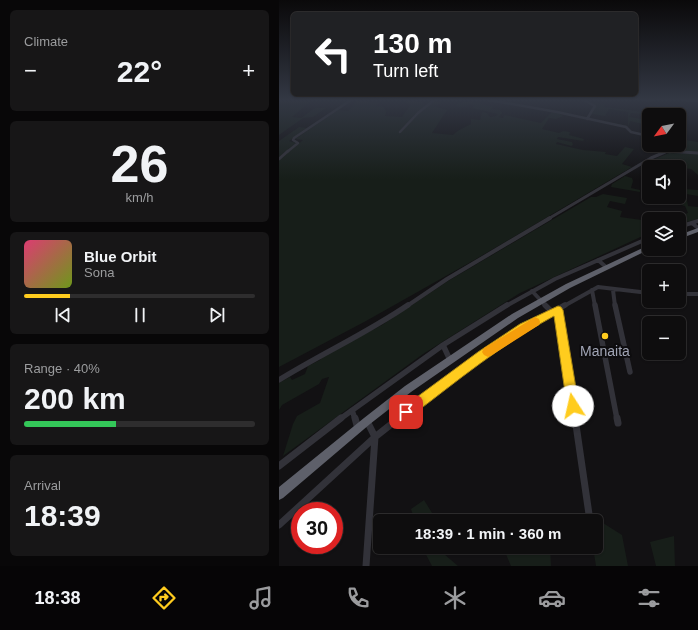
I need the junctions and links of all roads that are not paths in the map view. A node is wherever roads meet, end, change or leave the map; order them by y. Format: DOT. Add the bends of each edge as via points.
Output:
graph roads {
  1 [pos="311,126"];
  2 [pos="405,126"];
  3 [pos="623,126"];
  4 [pos="400,132"];
  5 [pos="642,134"];
  6 [pos="665,152"];
  7 [pos="698,153"];
  8 [pos="279,159"];
  9 [pos="698,221"];
  10 [pos="692,224"];
  11 [pos="686,226"];
  12 [pos="698,229"];
  13 [pos="686,234"];
  14 [pos="642,241"];
  15 [pos="642,250"];
  16 [pos="598,260"];
  17 [pos="606,267"];
  18 [pos="592,290"];
  19 [pos="613,290"];
  20 [pos="532,291"];
  21 [pos="642,292"];
  22 [pos="686,294"];
  23 [pos="698,294"];
  24 [pos="541,301"];
  25 [pos="555,311"];
  26 [pos="443,345"];
  27 [pos="450,360"];
  28 [pos="630,372"];
  29 [pos="279,380"];
  30 [pos="352,410"];
  31 [pos="367,421"];
  32 [pos="618,423"];
  33 [pos="358,429"];
  34 [pos="375,437"];
  35 [pos="279,466"];
  36 [pos="279,494"];
  37 [pos="589,514"];
  38 [pos="279,525"];
  39 [pos="366,566"];
  1 -- 8 [label="street" via="294,138 293,140 298,143"];
  2 -- 4 [label="street"];
  3 -- 5 [label="street" via="631,132"];
  6 -- 7 [label="street"];
  6 -- 29 [label="street" via="447,279 383,322"];
  9 -- 10 [label="street"];
  10 -- 11 [label="street"];
  10 -- 12 [label="street"];
  12 -- 13 [label="highway"];
  14 -- 16 [label="street"];
  15 -- 17 [label="highway"];
  16 -- 17 [label="street"];
  16 -- 20 [label="street"];
  17 -- 24 [label="highway"];
  18 -- 19 [label="street" via="601,286"];
  18 -- 25 [label="street"];
  18 -- 32 [label="street"];
  19 -- 21 [label="street"];
  19 -- 28 [label="street"];
  20 -- 24 [label="street"];
  20 -- 26 [label="street"];
  22 -- 23 [label="street"];
  24 -- 25 [label="street"];
  24 -- 27 [label="highway"];
  25 -- 34 [label="street" via="482,356"];
  25 -- 37 [label="street" via="578,434"];
  26 -- 27 [label="street"];
  26 -- 30 [label="street"];
  27 -- 31 [label="highway"];
  30 -- 33 [label="street"];
  30 -- 35 [label="street"];
  31 -- 33 [label="highway"];
  31 -- 34 [label="street"];
  33 -- 36 [label="highway"];
  34 -- 38 [label="street"];
  34 -- 39 [label="street"];
}
